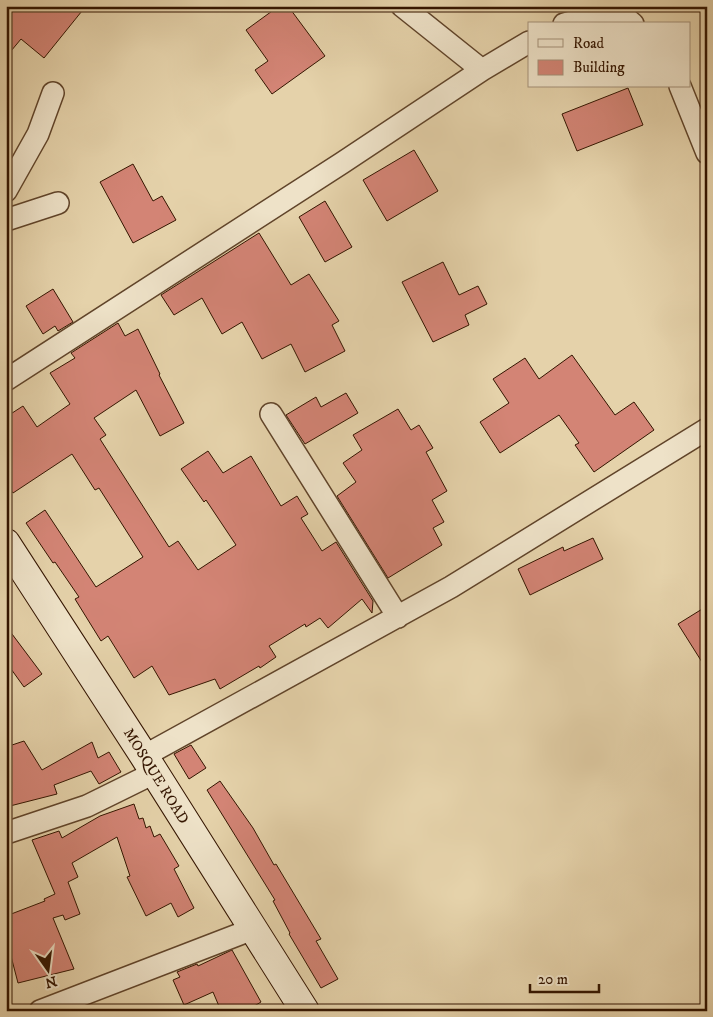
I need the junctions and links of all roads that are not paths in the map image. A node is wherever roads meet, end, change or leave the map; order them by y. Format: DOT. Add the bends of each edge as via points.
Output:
graph roads {
  1 [pos="402,6"];
  2 [pos="571,22"];
  3 [pos="630,22"];
  4 [pos="528,43"];
  5 [pos="482,70"];
  6 [pos="681,88"];
  7 [pos="53,93"];
  8 [pos="707,153"];
  9 [pos="6,191"];
  10 [pos="58,203"];
  11 [pos="6,220"];
  12 [pos="6,380"];
  13 [pos="271,414"];
  14 [pos="707,429"];
  15 [pos="6,543"];
  16 [pos="398,617"];
  17 [pos="149,764"];
  18 [pos="6,832"];
  19 [pos="253,929"];
  20 [pos="40,1011"];
  21 [pos="305,1011"];
  1 -- 5 [label="street"];
  2 -- 3 [label="street" via="619,12"];
  4 -- 5 [label="street"];
  5 -- 12 [label="street"];
  6 -- 8 [label="street"];
  7 -- 9 [label="street" via="38,134"];
  10 -- 11 [label="street"];
  13 -- 16 [label="street"];
  14 -- 16 [label="street"];
  15 -- 17 [label="street, MOSQUE ROAD"];
  16 -- 17 [label="street"];
  17 -- 18 [label="street" via="87,806"];
  17 -- 19 [label="street, MOSQUE ROAD"];
  19 -- 20 [label="street"];
  19 -- 21 [label="street, MOSQUE ROAD"];
}
